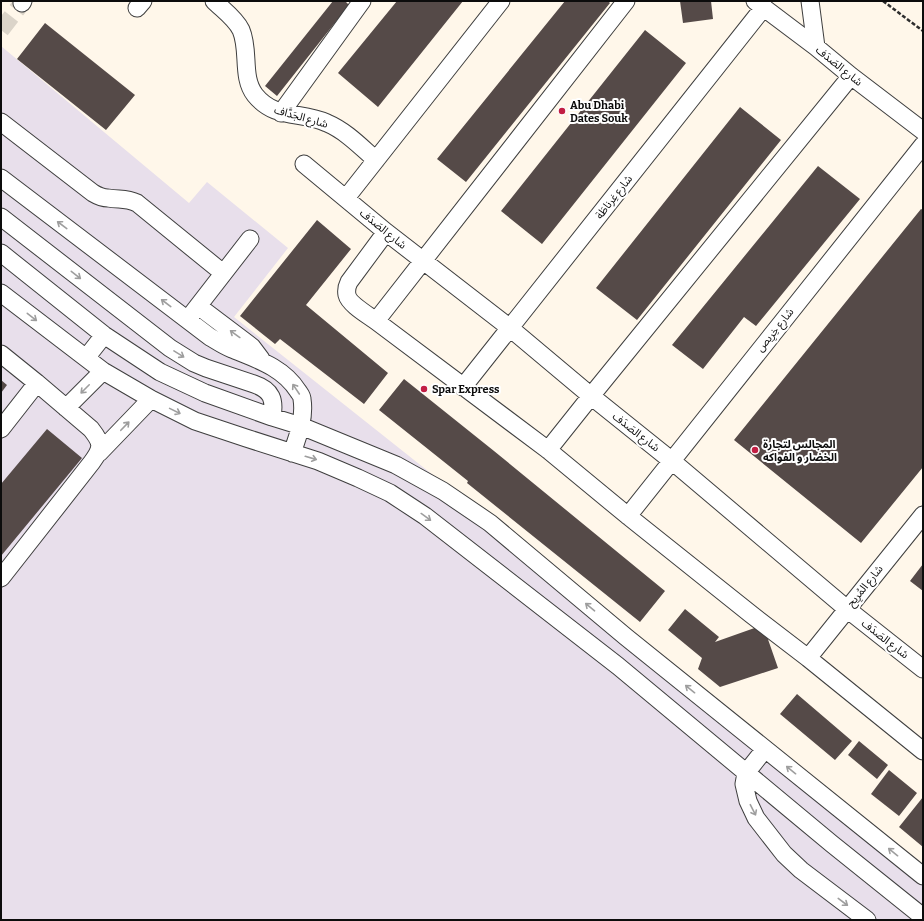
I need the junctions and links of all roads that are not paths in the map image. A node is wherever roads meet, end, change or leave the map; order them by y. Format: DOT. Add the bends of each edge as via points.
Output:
graph roads {
  1 [pos="214,1"];
  2 [pos="362,1"];
  3 [pos="501,1"];
  4 [pos="626,1"];
  5 [pos="810,1"];
  6 [pos="760,4"];
  7 [pos="816,47"];
  8 [pos="851,76"];
  9 [pos="281,113"];
  10 [pos="1,122"];
  11 [pos="923,131"];
  12 [pos="923,145"];
  13 [pos="376,160"];
  14 [pos="304,164"];
  15 [pos="1,178"];
  16 [pos="346,198"];
  17 [pos="1,216"];
  18 [pos="386,232"];
  19 [pos="250,240"];
  20 [pos="1,253"];
  21 [pos="423,261"];
  22 [pos="223,273"];
  23 [pos="1,293"];
  24 [pos="193,313"];
  25 [pos="376,321"];
  26 [pos="510,328"];
  27 [pos="104,335"];
  28 [pos="1,354"];
  29 [pos="86,358"];
  30 [pos="103,371"];
  31 [pos="37,383"];
  32 [pos="463,387"];
  33 [pos="591,396"];
  34 [pos="151,400"];
  35 [pos="66,408"];
  36 [pos="272,418"];
  37 [pos="301,426"];
  38 [pos="1,429"];
  39 [pos="548,450"];
  40 [pos="99,453"];
  41 [pos="292,453"];
  42 [pos="672,461"];
  43 [pos="923,515"];
  44 [pos="628,516"];
  45 [pos="1,578"];
  46 [pos="847,609"];
  47 [pos="808,658"];
  48 [pos="923,669"];
  49 [pos="765,749"];
  50 [pos="923,751"];
  51 [pos="746,773"];
  52 [pos="923,876"];
  53 [pos="923,917"];
  54 [pos="867,920"];
  1 -- 9 [label="street, شارع الجَدَّاف" via="240,28 246,48 250,88 262,102"];
  2 -- 9 [label="street"];
  3 -- 13 [label="street"];
  4 -- 21 [label="street"];
  5 -- 7 [label="street"];
  6 -- 7 [label="street, شارع الصَدَف"];
  6 -- 26 [label="street, شارع غِرناطَة"];
  7 -- 8 [label="street, شارع الصَدَف"];
  8 -- 11 [label="street, شارع الصَدَف"];
  8 -- 33 [label="street"];
  9 -- 13 [label="street, شارع الجَدَّاف" via="327,123 344,133"];
  10 -- 22 [label="street" via="93,193 137,203"];
  12 -- 42 [label="street, شارع خِرِيص"];
  13 -- 16 [label="street"];
  14 -- 16 [label="street, شارع الصَدَف"];
  24 -- 15 [label="street, one-way"];
  16 -- 18 [label="street, شارع الصَدَف"];
  17 -- 36 [label="street, one-way" via="181,356 206,368 261,386 273,402"];
  18 -- 21 [label="street, شارع الصَدَف"];
  18 -- 25 [label="street" via="346,289 351,302"];
  19 -- 22 [label="street"];
  20 -- 27 [label="street"];
  21 -- 25 [label="street"];
  21 -- 26 [label="street, شارع الصَدَف"];
  22 -- 24 [label="street"];
  23 -- 29 [label="street, one-way"];
  37 -- 24 [label="street, one-way" via="302,398 294,385 275,368 262,361 243,340"];
  25 -- 32 [label="street"];
  26 -- 32 [label="street, شارع غِرناطَة"];
  26 -- 33 [label="street, شارع الصَدَف"];
  27 -- 29 [label="street"];
  27 -- 36 [label="street" via="160,372 205,393"];
  28 -- 31 [label="street"];
  29 -- 30 [label="street"];
  30 -- 34 [label="street"];
  30 -- 35 [label="street, one-way"];
  31 -- 35 [label="street"];
  31 -- 38 [label="street"];
  32 -- 39 [label="street"];
  33 -- 39 [label="street"];
  33 -- 42 [label="street, شارع الصَدَف"];
  40 -- 34 [label="street, one-way"];
  34 -- 41 [label="street, one-way" via="195,421"];
  35 -- 40 [label="street" via="97,437"];
  36 -- 37 [label="street"];
  37 -- 41 [label="street"];
  49 -- 37 [label="street, one-way" via="490,523 443,491 396,465"];
  39 -- 44 [label="street"];
  40 -- 45 [label="street"];
  41 -- 51 [label="street, one-way" via="318,460 390,492 425,516 618,666"];
  42 -- 44 [label="street, شارع خِرِيص"];
  42 -- 46 [label="street, شارع الصَدَف"];
  43 -- 46 [label="street, شارع المُرِيح"];
  44 -- 47 [label="street"];
  46 -- 47 [label="street, شارع المُرِيح"];
  46 -- 48 [label="street, شارع الصَدَف"];
  47 -- 50 [label="street"];
  49 -- 51 [label="street"];
  52 -- 49 [label="street, one-way"];
  51 -- 53 [label="street"];
  51 -- 54 [label="street, one-way" via="744,784 748,801 756,818 784,854"];
}
